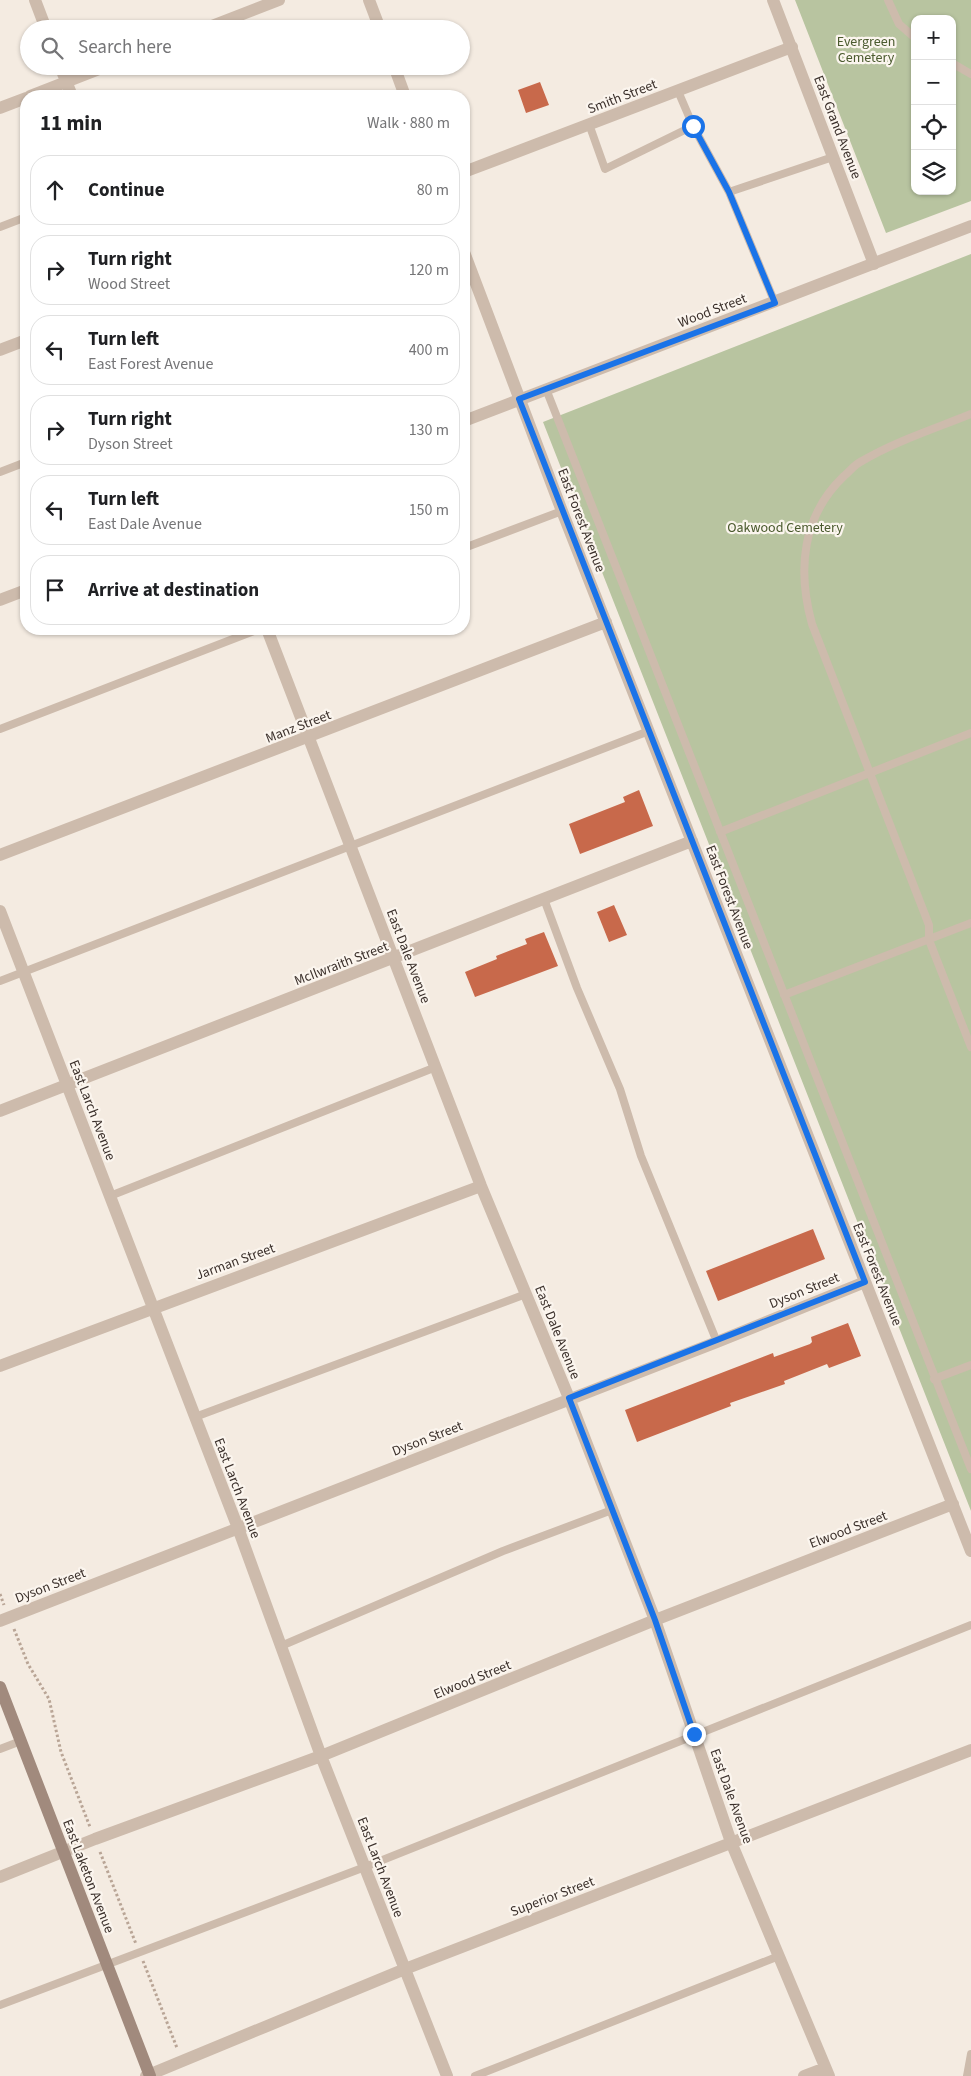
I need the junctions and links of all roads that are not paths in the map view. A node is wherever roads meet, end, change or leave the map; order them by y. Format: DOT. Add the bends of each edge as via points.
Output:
graph roads {
  1 [pos="35,0"];
  2 [pos="279,0"];
  3 [pos="369,0"];
  4 [pos="773,0"];
  5 [pos="888,0"];
  6 [pos="43,20"];
  7 [pos="227,20"];
  8 [pos="377,20"];
  9 [pos="911,34"];
  10 [pos="792,47"];
  11 [pos="956,65"];
  12 [pos="971,74"];
  13 [pos="63,75"];
  14 [pos="84,75"];
  15 [pos="397,75"];
  16 [pos="66,82"];
  17 [pos="45,90"];
  18 [pos="69,90"];
  19 [pos="403,90"];
  20 [pos="678,91"];
  21 [pos="20,100"];
  22 [pos="0,108"];
  23 [pos="589,124"];
  24 [pos="693,126"];
  25 [pos="833,156"];
  26 [pos="470,170"];
  27 [pos="729,192"];
  28 [pos="20,220"];
  29 [pos="971,226"];
  30 [pos="0,227"];
  31 [pos="874,264"];
  32 [pos="470,268"];
  33 [pos="775,303"];
  34 [pos="20,342"];
  35 [pos="0,350"];
  36 [pos="546,389"];
  37 [pos="519,399"];
  38 [pos="971,414"];
  39 [pos="470,419"];
  40 [pos="20,464"];
  41 [pos="0,472"];
  42 [pos="562,510"];
  43 [pos="470,546"];
  44 [pos="20,592"];
  45 [pos="0,600"];
  46 [pos="606,622"];
  47 [pos="243,635"];
  48 [pos="269,635"];
  49 [pos="0,729"];
  50 [pos="649,731"];
  51 [pos="971,733"];
  52 [pos="310,737"];
  53 [pos="868,773"];
  54 [pos="720,832"];
  55 [pos="692,842"];
  56 [pos="352,847"];
  57 [pos="0,855"];
  58 [pos="544,899"];
  59 [pos="0,912"];
  60 [pos="971,923"];
  61 [pos="929,940"];
  62 [pos="394,958"];
  63 [pos="23,972"];
  64 [pos="0,981"];
  65 [pos="784,995"];
  66 [pos="971,1047"];
  67 [pos="436,1067"];
  68 [pos="67,1085"];
  69 [pos="0,1111"];
  70 [pos="481,1186"];
  71 [pos="110,1196"];
  72 [pos="865,1282"];
  73 [pos="526,1294"];
  74 [pos="153,1307"];
  75 [pos="717,1342"];
  76 [pos="971,1365"];
  77 [pos="0,1366"];
  78 [pos="934,1379"];
  79 [pos="569,1398"];
  80 [pos="195,1417"];
  81 [pos="971,1469"];
  82 [pos="953,1504"];
  83 [pos="612,1510"];
  84 [pos="238,1528"];
  85 [pos="971,1551"];
  86 [pos="0,1620"];
  87 [pos="655,1620"];
  88 [pos="971,1625"];
  89 [pos="281,1646"];
  90 [pos="0,1687"];
  91 [pos="694,1734"];
  92 [pos="21,1740"];
  93 [pos="0,1749"];
  94 [pos="971,1750"];
  95 [pos="321,1756"];
  96 [pos="731,1842"];
  97 [pos="64,1853"];
  98 [pos="365,1867"];
  99 [pos="0,1877"];
  100 [pos="779,1956"];
  101 [pos="106,1964"];
  102 [pos="405,1969"];
  103 [pos="0,2005"];
  104 [pos="971,2054"];
  105 [pos="827,2072"];
  106 [pos="149,2076"];
  107 [pos="447,2076"];
  108 [pos="475,2076"];
  109 [pos="804,2076"];
  110 [pos="967,2076"];
  1 -- 6 [label="street"];
  2 -- 7 [label="street"];
  3 -- 8 [label="street"];
  4 -- 10 [label="street, East Grand Avenue"];
  5 -- 9 [label="lane" via="899,24"];
  10 -- 20 [label="street, Smith Street"];
  10 -- 25 [label="street, East Grand Avenue"];
  11 -- 12 [label="lane"];
  13 -- 16 [label="street"];
  14 -- 16 [label="street"];
  15 -- 19 [label="street"];
  16 -- 17 [label="street"];
  16 -- 18 [label="street"];
  20 -- 23 [label="street, Smith Street"];
  20 -- 24 [label="lane"];
  21 -- 22 [label="street"];
  23 -- 24 [label="lane" via="604,169"];
  23 -- 26 [label="street, Smith Street"];
  24 -- 27 [label="lane"];
  25 -- 27 [label="lane"];
  25 -- 31 [label="street, East Grand Avenue"];
  27 -- 33 [label="lane"];
  28 -- 30 [label="lane"];
  29 -- 31 [label="street, Wood Street"];
  31 -- 33 [label="street, Wood Street"];
  32 -- 37 [label="street, East Forest Avenue"];
  33 -- 36 [label="street, Wood Street"];
  34 -- 35 [label="street"];
  36 -- 37 [label="street, Wood Street"];
  36 -- 54 [label="lane"];
  37 -- 39 [label="street, Wood Street"];
  37 -- 42 [label="street, East Forest Avenue"];
  38 -- 53 [label="lane" via="893,445 860,462 830,490 808,535 804,597"];
  40 -- 41 [label="lane"];
  42 -- 43 [label="lane"];
  42 -- 46 [label="street, East Forest Avenue"];
  44 -- 45 [label="street"];
  46 -- 50 [label="street, East Forest Avenue"];
  46 -- 52 [label="street, Manz Street"];
  47 -- 49 [label="lane"];
  48 -- 52 [label="street, East Dale Avenue"];
  50 -- 55 [label="street, East Forest Avenue"];
  50 -- 56 [label="lane"];
  51 -- 53 [label="lane"];
  52 -- 56 [label="street, East Dale Avenue"];
  52 -- 57 [label="street, Manz Street"];
  53 -- 54 [label="lane"];
  53 -- 61 [label="lane" via="929,925"];
  54 -- 65 [label="lane"];
  55 -- 58 [label="street, McIlwraith Street"];
  55 -- 72 [label="street, East Forest Avenue"];
  56 -- 62 [label="street, East Dale Avenue"];
  56 -- 63 [label="lane"];
  58 -- 62 [label="street, McIlwraith Street"];
  58 -- 75 [label="lane" via="577,988 620,1088 641,1156"];
  59 -- 63 [label="street, East Larch Avenue"];
  60 -- 61 [label="lane"];
  61 -- 65 [label="lane"];
  61 -- 66 [label="lane"];
  62 -- 67 [label="street, East Dale Avenue"];
  62 -- 68 [label="street, McIlwraith Street"];
  63 -- 64 [label="lane"];
  63 -- 68 [label="street, East Larch Avenue"];
  65 -- 78 [label="lane"];
  67 -- 70 [label="street, East Dale Avenue"];
  67 -- 71 [label="lane"];
  68 -- 69 [label="street, McIlwraith Street"];
  68 -- 71 [label="street, East Larch Avenue"];
  70 -- 73 [label="street, East Dale Avenue"];
  70 -- 74 [label="street, Jarman Street"];
  71 -- 74 [label="street, East Larch Avenue"];
  72 -- 75 [label="street, Dyson Street"];
  72 -- 82 [label="street, East Forest Avenue"];
  73 -- 79 [label="street, East Dale Avenue"];
  73 -- 80 [label="lane"];
  74 -- 77 [label="street, Jarman Street"];
  74 -- 80 [label="street, East Larch Avenue"];
  75 -- 79 [label="street, Dyson Street"];
  76 -- 78 [label="lane"];
  78 -- 81 [label="lane"];
  79 -- 83 [label="street, East Dale Avenue"];
  79 -- 84 [label="street, Dyson Street"];
  80 -- 84 [label="street, East Larch Avenue"];
  82 -- 85 [label="street, East Forest Avenue"];
  82 -- 87 [label="street, Elwood Street"];
  83 -- 87 [label="street, East Dale Avenue"];
  83 -- 89 [label="lane" via="504,1551"];
  84 -- 86 [label="street, Dyson Street"];
  84 -- 89 [label="street, East Larch Avenue"];
  87 -- 91 [label="street, East Dale Avenue"];
  87 -- 95 [label="street, Elwood Street"];
  88 -- 91 [label="lane"];
  89 -- 95 [label="street, East Larch Avenue"];
  90 -- 92 [label="main road, East Laketon Avenue"];
  91 -- 96 [label="street, East Dale Avenue"];
  91 -- 98 [label="lane"];
  92 -- 93 [label="lane"];
  92 -- 97 [label="main road, East Laketon Avenue"];
  94 -- 96 [label="street, Superior Street"];
  95 -- 97 [label="street, Elwood Street"];
  95 -- 98 [label="street, East Larch Avenue"];
  96 -- 100 [label="street, East Dale Avenue"];
  96 -- 102 [label="street, Superior Street"];
  97 -- 99 [label="street, Elwood Street"];
  97 -- 101 [label="main road, East Laketon Avenue"];
  98 -- 101 [label="lane"];
  98 -- 102 [label="street, East Larch Avenue"];
  100 -- 105 [label="street, East Dale Avenue"];
  100 -- 108 [label="lane"];
  101 -- 103 [label="lane"];
  101 -- 106 [label="main road, East Laketon Avenue"];
  102 -- 106 [label="street, Superior Street"];
  102 -- 107 [label="street, East Larch Avenue"];
  104 -- 110 [label="lane"];
  105 -- 109 [label="street"];
}
